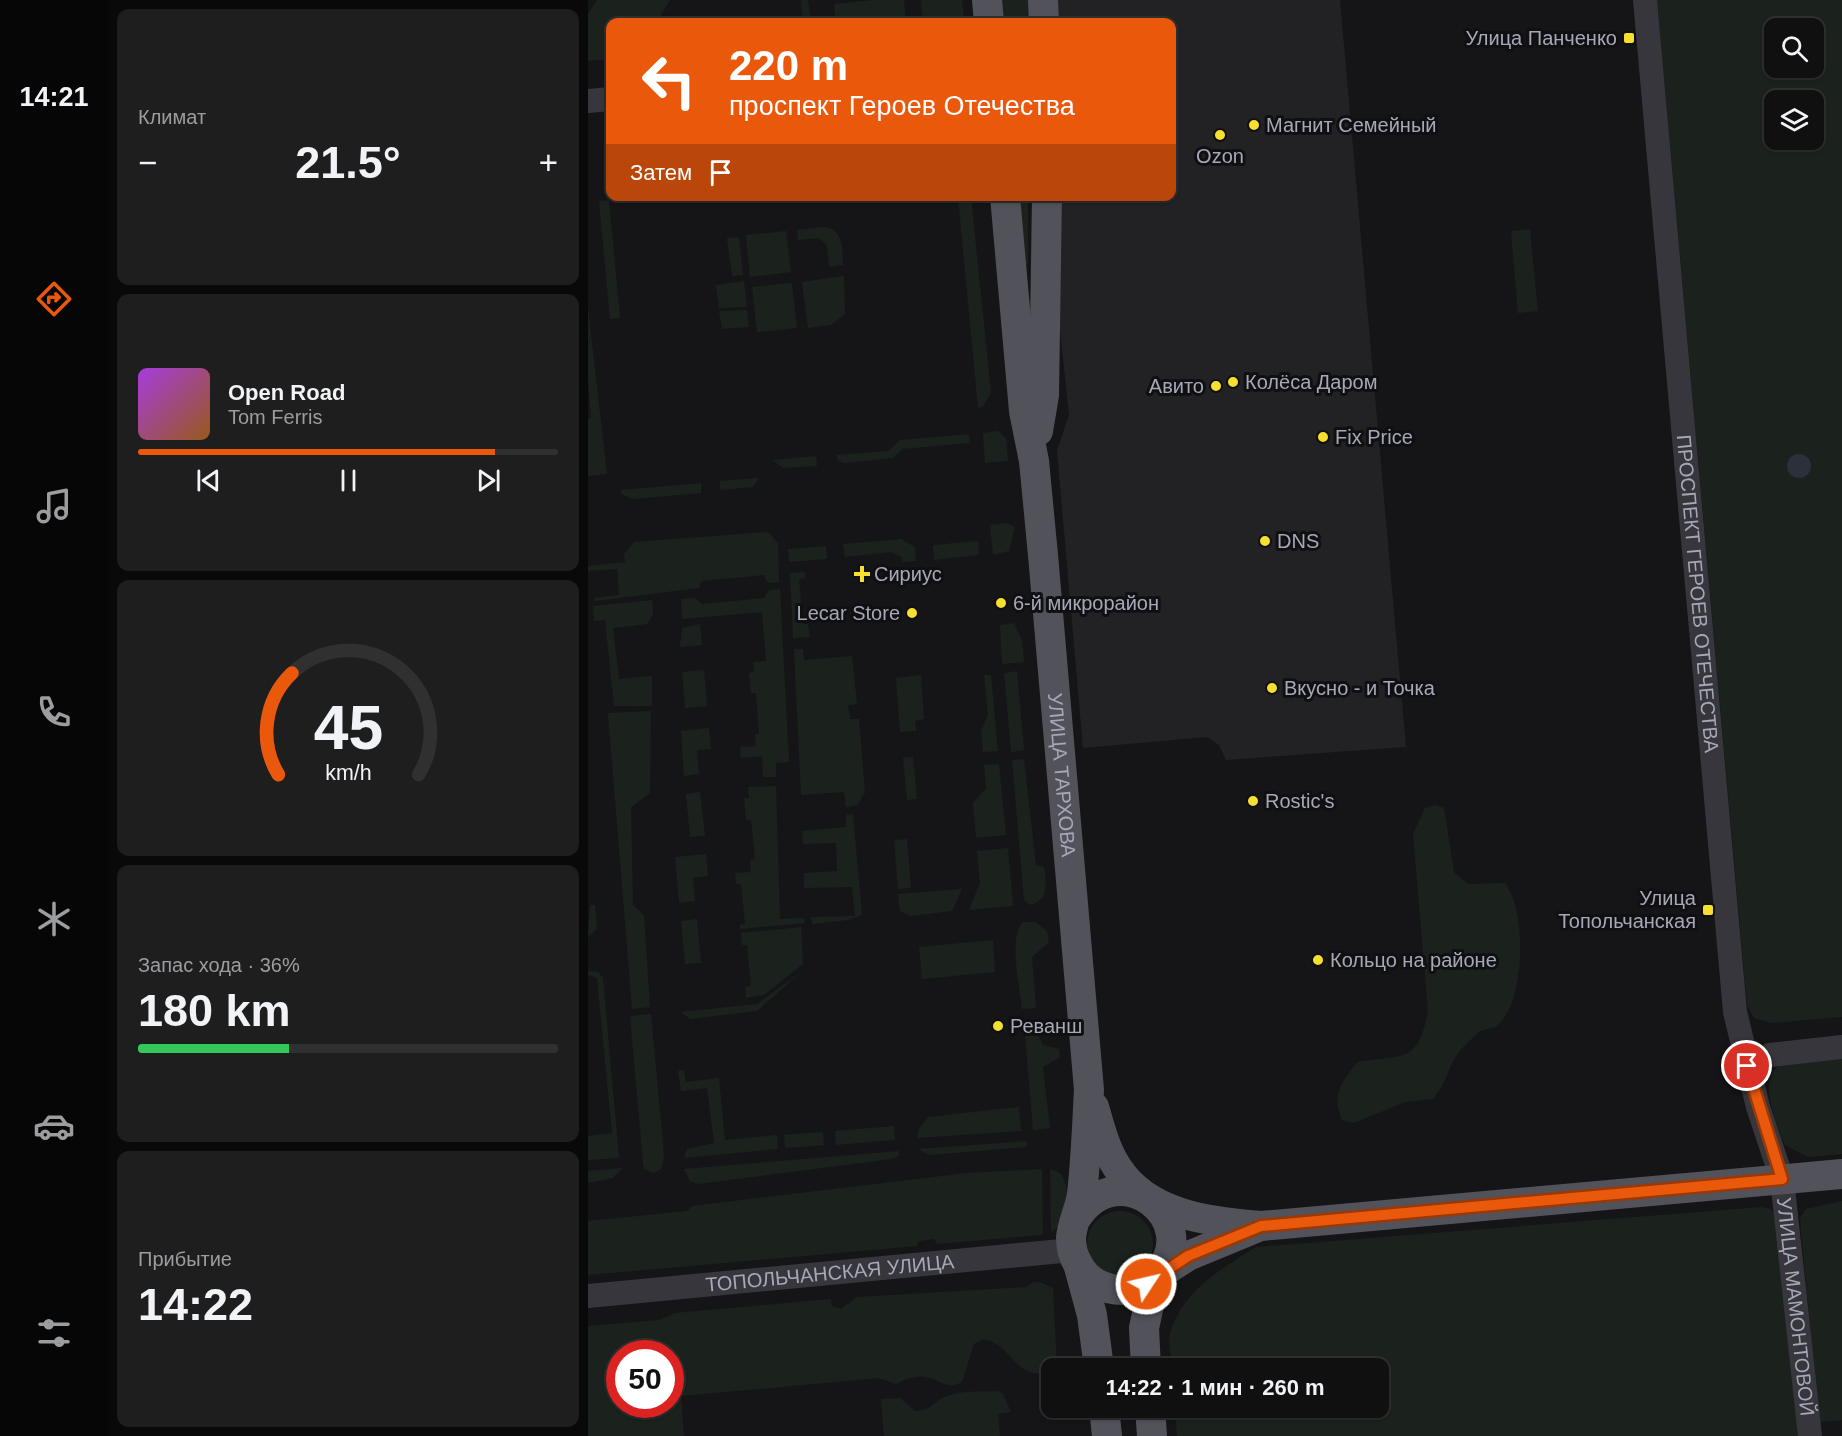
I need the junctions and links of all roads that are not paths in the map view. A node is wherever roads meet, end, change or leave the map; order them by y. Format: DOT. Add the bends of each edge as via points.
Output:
graph roads {
  1 [pos="987,0"];
  2 [pos="1043,0"];
  3 [pos="1645,0"];
  4 [pos="989,18"];
  5 [pos="1044,18"];
  6 [pos="606,99"];
  7 [pos="588,101"];
  8 [pos="1005,201"];
  9 [pos="1047,201"];
  10 [pos="1034,461"];
  11 [pos="1842,1047"];
  12 [pos="1747,1066"];
  13 [pos="1089,1089"];
  14 [pos="1842,1174"];
  15 [pos="1782,1179"];
  16 [pos="1145,1197"];
  17 [pos="1077,1217"];
  18 [pos="1261,1226"];
  19 [pos="1076,1259"];
  20 [pos="1155,1277"];
  21 [pos="588,1296"];
  22 [pos="1098,1358"];
  23 [pos="1146,1358"];
  24 [pos="1105,1418"];
  25 [pos="1151,1418"];
  26 [pos="1107,1436"];
  27 [pos="1152,1436"];
  28 [pos="1810,1436"];
  1 -- 4 [label="main road"];
  2 -- 5 [label="main road"];
  3 -- 12 [label="street, ПРОСПЕКТ ГЕРОЕВ ОТЕЧЕСТВА" via="1735,1012"];
  6 -- 7 [label="street"];
  8 -- 10 [label="main road, УЛИЦА ТАРХОВА" via="1024,411"];
  9 -- 10 [label="main road, УЛИЦА ТАРХОВА" via="1044,395"];
  10 -- 13 [label="main road, УЛИЦА ТАРХОВА"];
  11 -- 12 [label="street" via="1770,1055"];
  12 -- 15 [label="street, ПРОСПЕКТ ГЕРОЕВ ОТЕЧЕСТВА"];
  13 -- 16 [label="main road, УЛИЦА ТАРХОВА" via="1109,1154 1124,1177"];
  13 -- 17 [label="main road, УЛИЦА ТАРХОВА"];
  14 -- 15 [label="main road"];
  15 -- 18 [label="main road"];
  15 -- 28 [label="street, УЛИЦА МАМОНТОВОЙ"];
  16 -- 17 [label="main road" via="1124,1191 1101,1194"];
  16 -- 18 [label="main road" via="1202,1219"];
  16 -- 20 [label="main road" via="1162,1213 1171,1234 1168,1257"];
  17 -- 19 [label="main road" via="1071,1236"];
  18 -- 20 [label="main road" via="1188,1256"];
  19 -- 20 [label="main road" via="1094,1282 1115,1290 1136,1288"];
  19 -- 21 [label="street, ТОПОЛЬЧАНСКАЯ УЛИЦА"];
  19 -- 22 [label="main road" via="1092,1315"];
  20 -- 23 [label="main road" via="1144,1328"];
  24 -- 26 [label="main road"];
  25 -- 27 [label="main road"];
}
